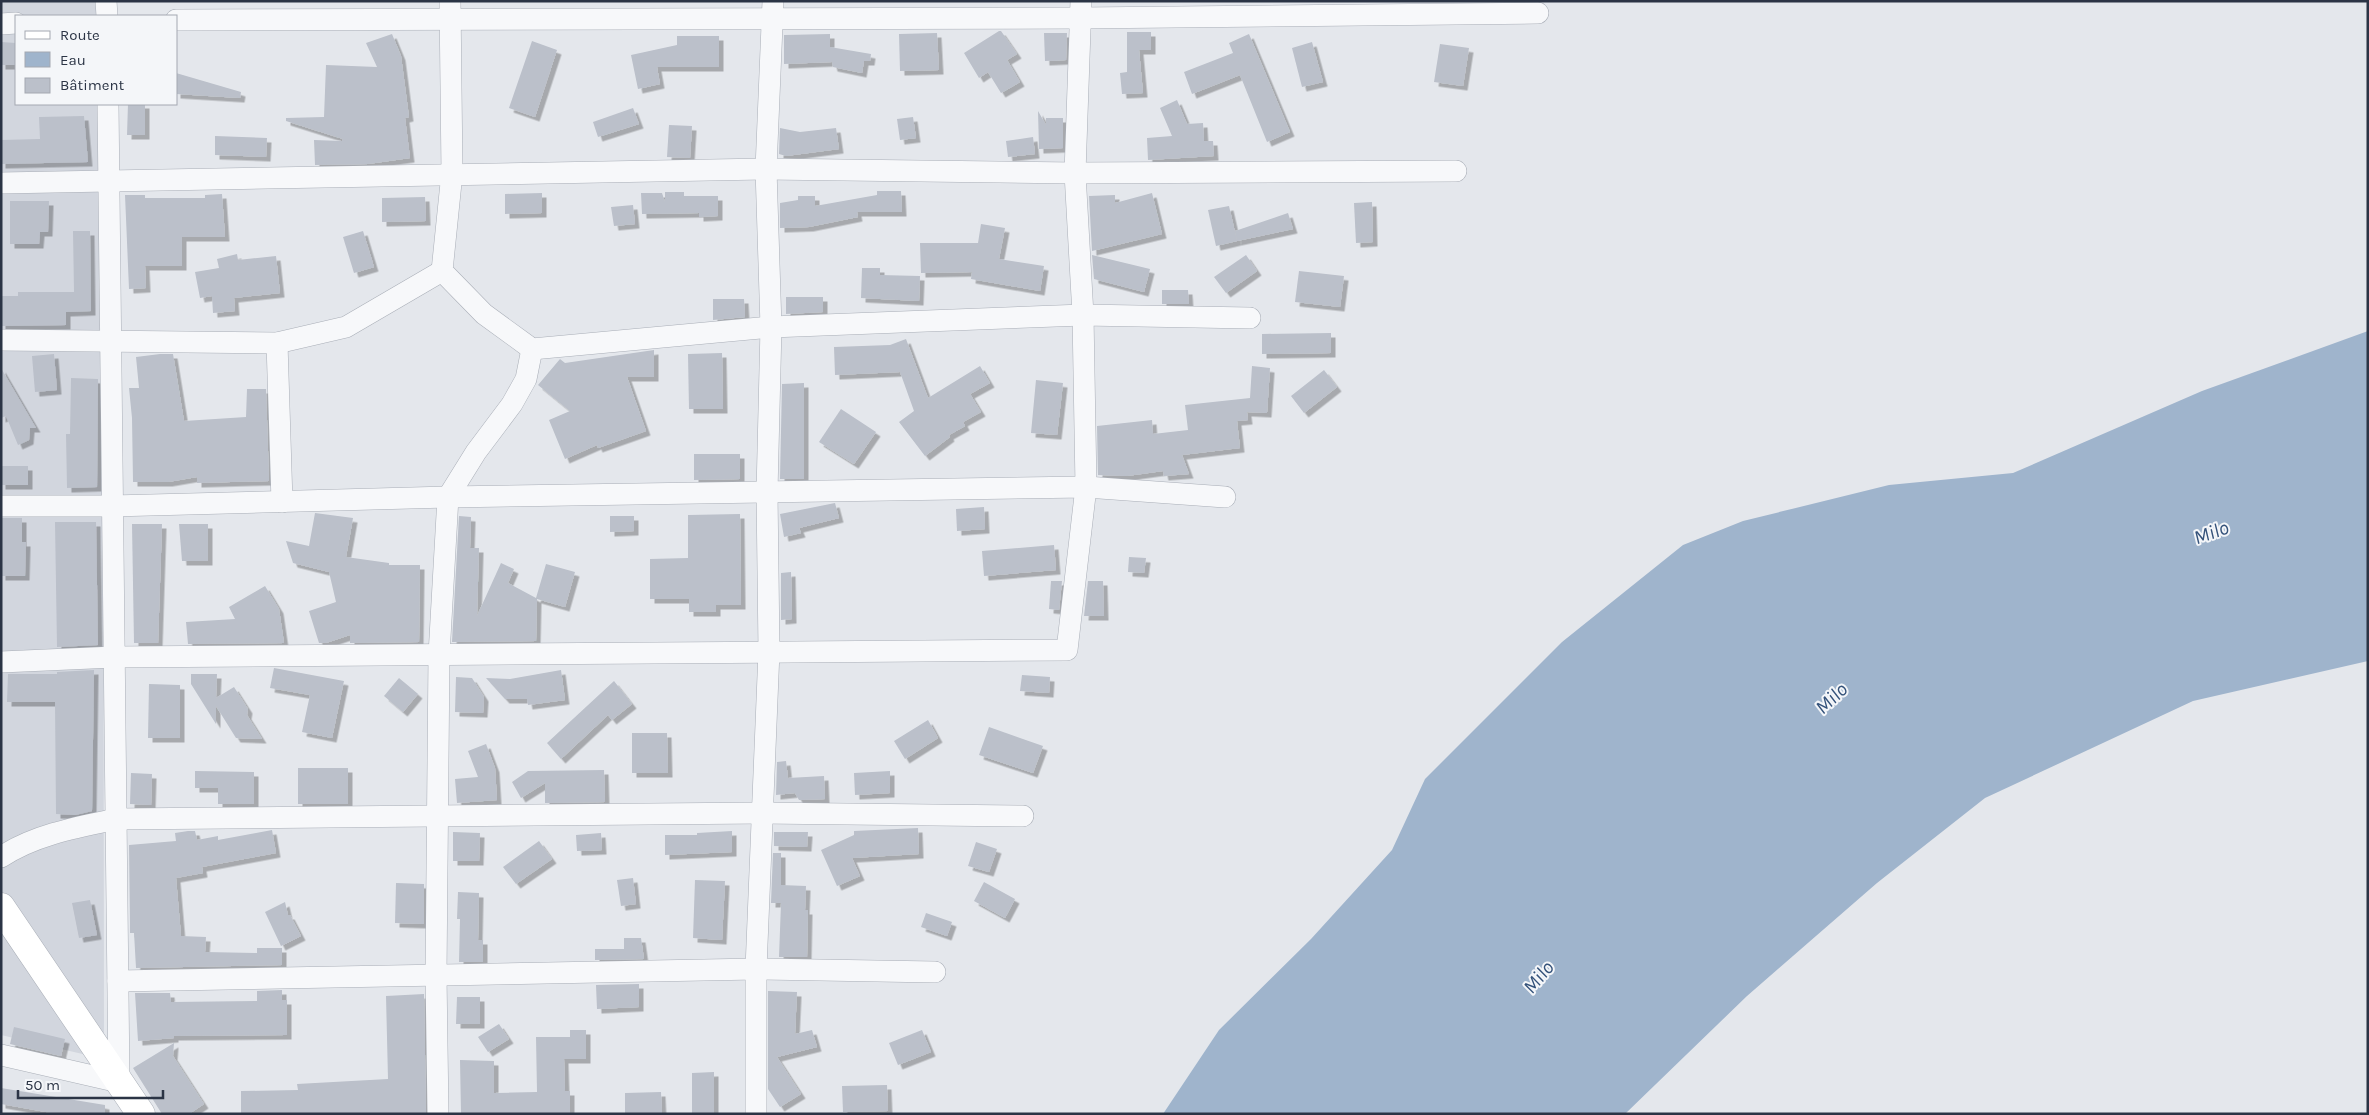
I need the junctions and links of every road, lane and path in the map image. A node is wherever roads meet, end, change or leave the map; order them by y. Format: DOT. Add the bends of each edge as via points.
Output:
graph roads {
  1 [pos="106,1"];
  2 [pos="773,9"];
  3 [pos="1081,9"];
  4 [pos="450,10"];
  5 [pos="1538,13"];
  6 [pos="107,15"];
  7 [pos="178,20"];
  8 [pos="15,23"];
  9 [pos="1,24"];
  10 [pos="108,105"];
  11 [pos="766,169"];
  12 [pos="1456,170"];
  13 [pos="452,173"];
  14 [pos="1075,173"];
  15 [pos="108,181"];
  16 [pos="1,183"];
  17 [pos="442,271"];
  18 [pos="1083,315"];
  19 [pos="1250,318"];
  20 [pos="771,326"];
  21 [pos="1,340"];
  22 [pos="110,341"];
  23 [pos="277,343"];
  24 [pos="532,349"];
  25 [pos="1086,487"];
  26 [pos="767,492"];
  27 [pos="1225,497"];
  28 [pos="448,498"];
  29 [pos="282,502"];
  30 [pos="1,506"];
  31 [pos="112,506"];
  32 [pos="769,651"];
  33 [pos="439,655"];
  34 [pos="114,657"];
  35 [pos="1,662"];
  36 [pos="762,813"];
  37 [pos="439,816"];
  38 [pos="1023,816"];
  39 [pos="116,819"];
  40 [pos="1,858"];
  41 [pos="2,913"];
  42 [pos="756,969"];
  43 [pos="935,972"];
  44 [pos="436,976"];
  45 [pos="118,980"];
  46 [pos="1,1055"];
  47 [pos="119,1082"];
  48 [pos="140,1114"];
  49 [pos="438,1114"];
  50 [pos="756,1114"];
  1 -- 6 [label="street"];
  2 -- 3 [label="street"];
  2 -- 4 [label="street"];
  2 -- 11 [label="street"];
  3 -- 5 [label="street"];
  3 -- 14 [label="street"];
  4 -- 7 [label="street"];
  4 -- 13 [label="street"];
  8 -- 9 [label="street"];
  10 -- 15 [label="street"];
  11 -- 13 [label="street"];
  11 -- 14 [label="street"];
  11 -- 20 [label="street"];
  12 -- 14 [label="street"];
  13 -- 15 [label="street"];
  13 -- 17 [label="street"];
  14 -- 18 [label="street"];
  15 -- 16 [label="street"];
  15 -- 22 [label="street"];
  17 -- 23 [label="street" via="346,327"];
  17 -- 24 [label="street" via="484,314"];
  18 -- 19 [label="street"];
  18 -- 20 [label="street"];
  18 -- 25 [label="street"];
  20 -- 24 [label="street"];
  20 -- 26 [label="street"];
  21 -- 22 [label="street"];
  22 -- 23 [label="street"];
  22 -- 31 [label="street"];
  23 -- 29 [label="street"];
  24 -- 28 [label="street" via="526,379 512,404 476,452"];
  25 -- 26 [label="street"];
  25 -- 27 [label="street"];
  25 -- 32 [label="street" via="1066,650"];
  26 -- 28 [label="street"];
  26 -- 32 [label="street"];
  28 -- 29 [label="street"];
  28 -- 33 [label="street"];
  29 -- 31 [label="street"];
  30 -- 31 [label="street"];
  31 -- 34 [label="street"];
  32 -- 33 [label="street"];
  32 -- 36 [label="street"];
  33 -- 34 [label="street"];
  33 -- 37 [label="street"];
  34 -- 35 [label="street"];
  34 -- 39 [label="street"];
  36 -- 37 [label="street"];
  36 -- 38 [label="street"];
  36 -- 42 [label="street"];
  37 -- 39 [label="street"];
  37 -- 44 [label="street"];
  39 -- 40 [label="street" via="42,838"];
  39 -- 45 [label="street"];
  41 -- 47 [label="street"];
  42 -- 43 [label="street"];
  42 -- 44 [label="street"];
  42 -- 50 [label="street"];
  44 -- 45 [label="street"];
  44 -- 49 [label="street"];
  45 -- 47 [label="street"];
  46 -- 47 [label="street"];
  47 -- 48 [label="street"];
}
